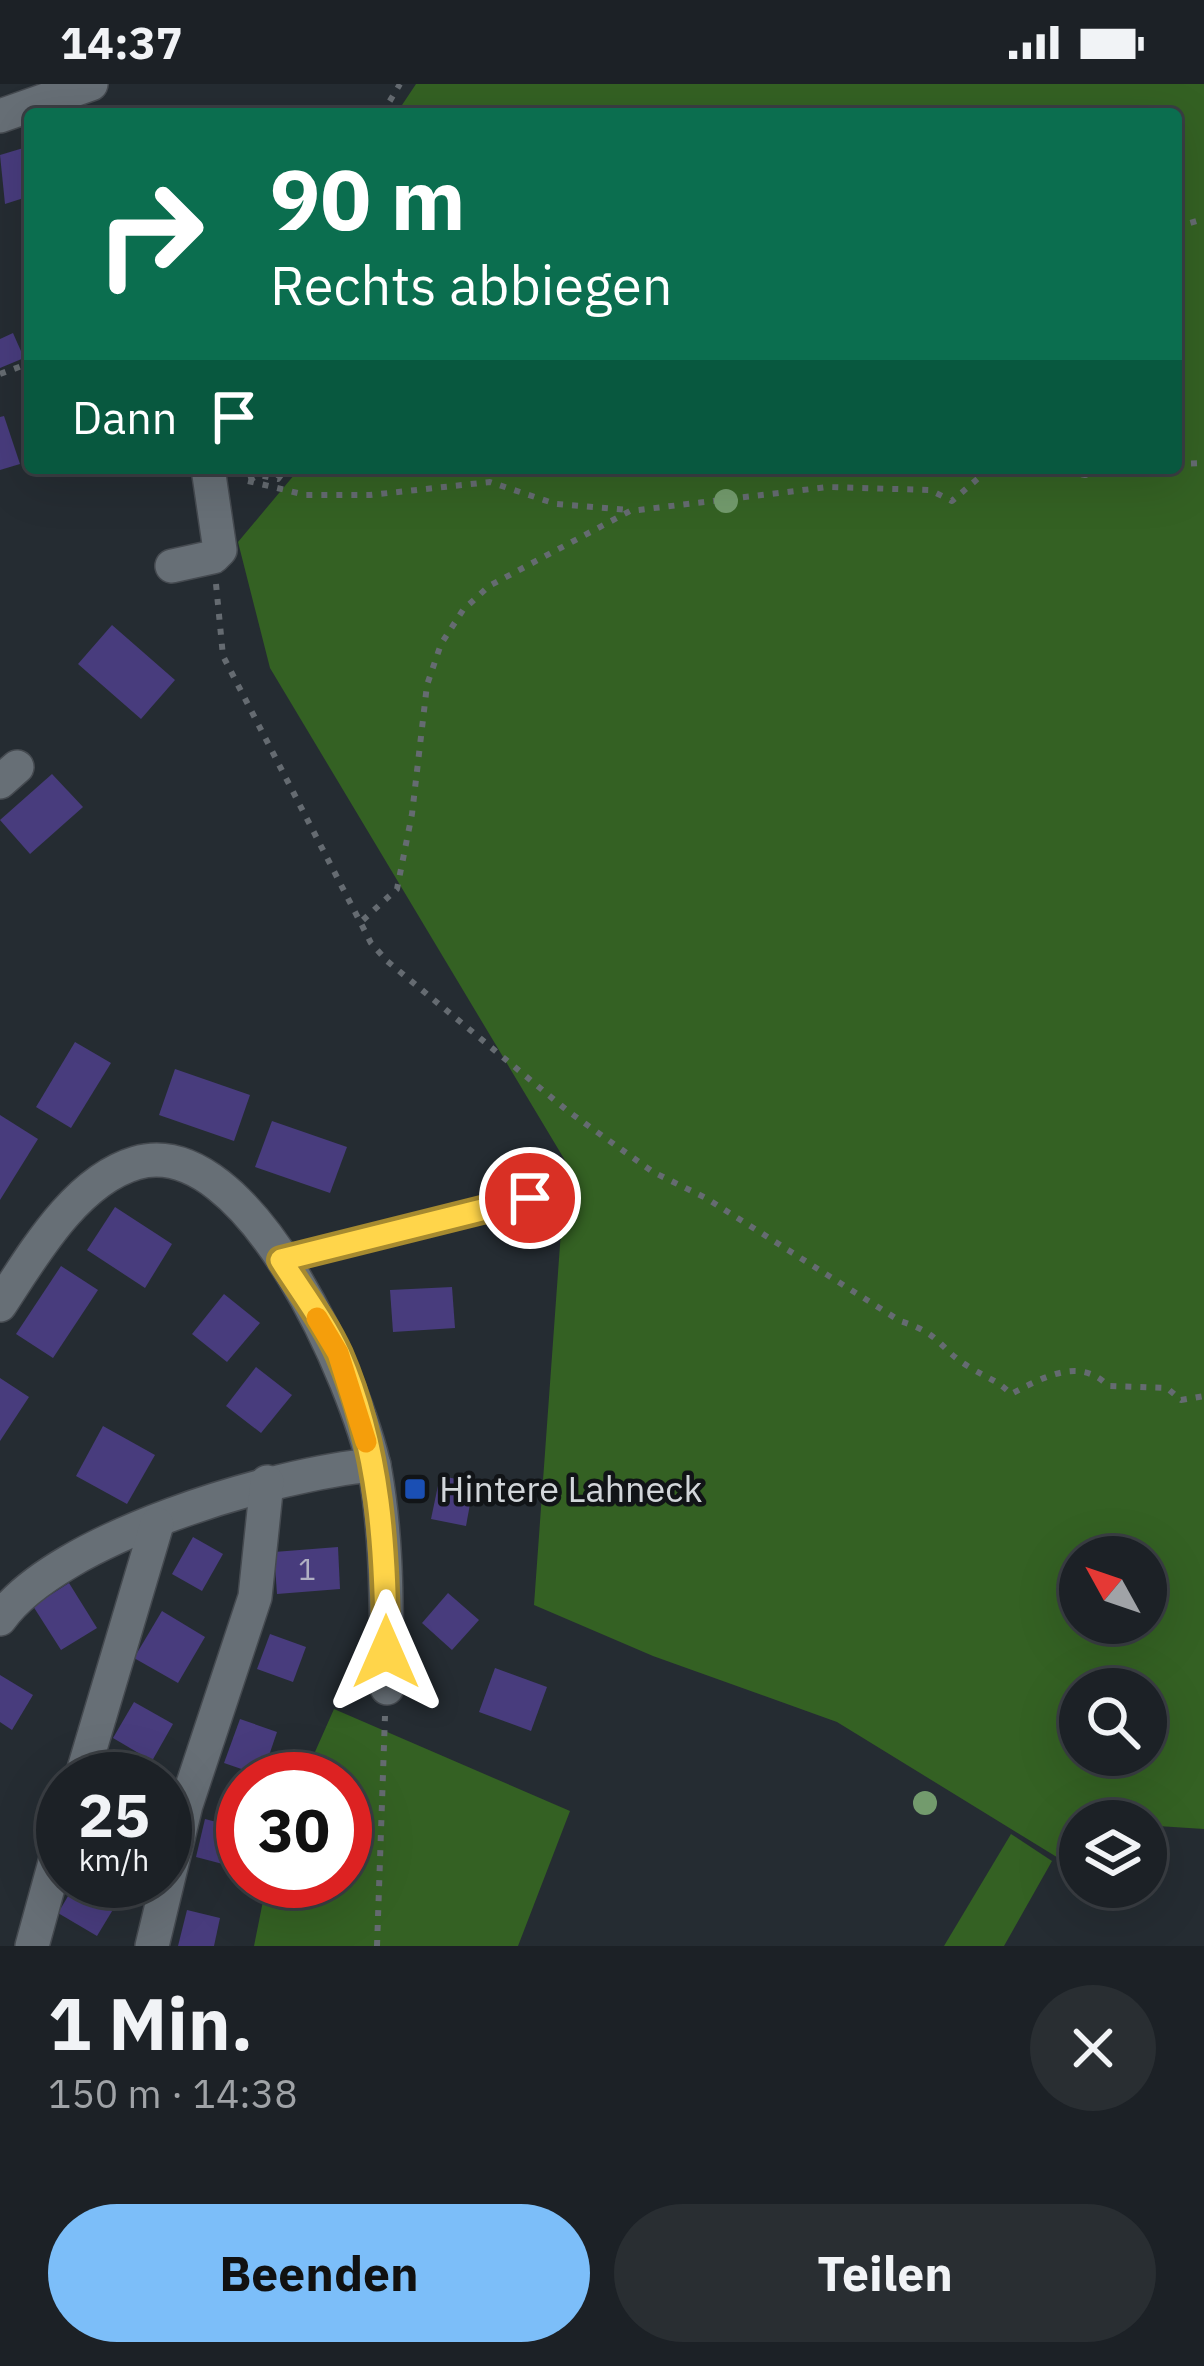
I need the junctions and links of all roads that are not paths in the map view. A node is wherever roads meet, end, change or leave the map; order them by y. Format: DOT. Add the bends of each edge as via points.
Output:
graph roads {
  1 [pos="84,97"];
  2 [pos="35,108"];
  3 [pos="209,474"];
  4 [pos="172,566"];
  5 [pos="530,1198"];
  6 [pos="281,1260"];
  7 [pos="0,1305"];
  8 [pos="374,1465"];
  9 [pos="267,1482"];
  10 [pos="157,1524"];
  11 [pos="0,1619"];
  12 [pos="387,1688"];
  13 [pos="89,1752"];
  14 [pos="42,1908"];
  15 [pos="32,1946"];
  16 [pos="152,1946"];
  1 -- 2 [label="street"];
  3 -- 4 [label="street" via="220,550"];
  5 -- 6 [label="lane"];
  6 -- 7 [label="street" via="240,1205 196,1168 140,1162 95,1183"];
  6 -- 8 [label="street" via="338,1353"];
  8 -- 9 [label="street"];
  8 -- 12 [label="street" via="386,1541"];
  9 -- 10 [label="street"];
  9 -- 16 [label="street" via="255,1598 186,1805"];
  10 -- 11 [label="street" via="55,1566"];
  10 -- 13 [label="street"];
  14 -- 15 [label="street"];
}
